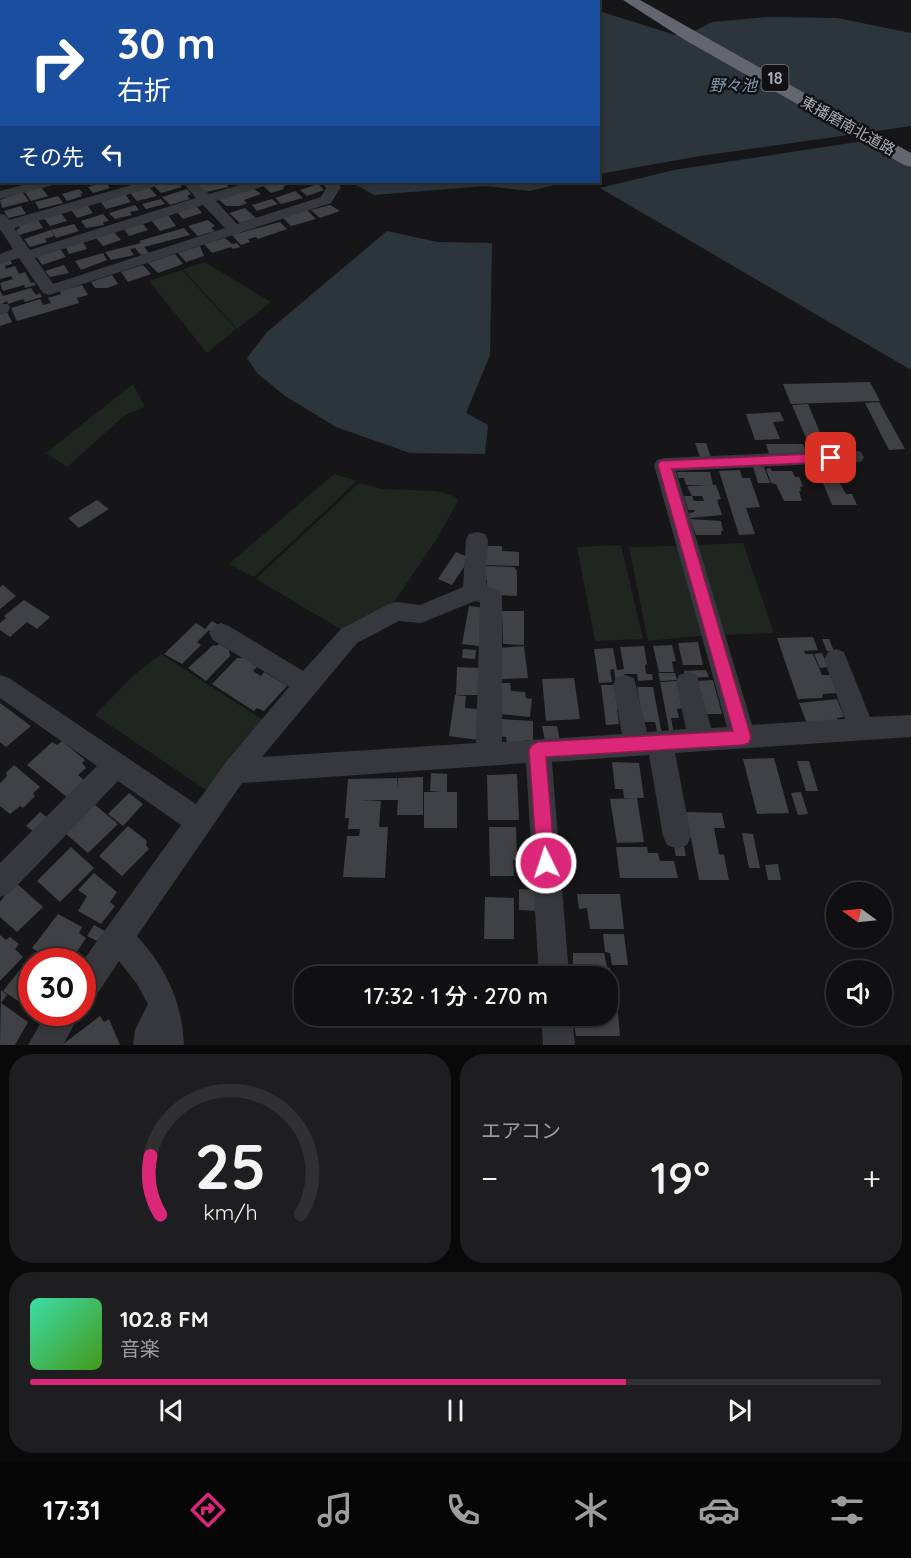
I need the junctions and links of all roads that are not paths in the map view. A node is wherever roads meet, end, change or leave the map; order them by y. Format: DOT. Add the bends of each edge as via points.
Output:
graph roads {
  1 [pos="630,0"];
  2 [pos="640,0"];
  3 [pos="911,154"];
  4 [pos="911,161"];
  5 [pos="44,183"];
  6 [pos="151,183"];
  7 [pos="190,183"];
  8 [pos="260,183"];
  9 [pos="329,183"];
  10 [pos="0,195"];
  11 [pos="206,199"];
  12 [pos="3,222"];
  13 [pos="235,230"];
  14 [pos="24,254"];
  15 [pos="0,258"];
  16 [pos="854,457"];
  17 [pos="477,540"];
  18 [pos="474,592"];
  19 [pos="221,633"];
  20 [pos="836,659"];
  21 [pos="688,682"];
  22 [pos="0,685"];
  23 [pos="306,685"];
  24 [pos="625,685"];
  25 [pos="911,726"];
  26 [pos="862,730"];
  27 [pos="743,737"];
  28 [pos="701,740"];
  29 [pos="649,744"];
  30 [pos="538,750"];
  31 [pos="489,753"];
  32 [pos="116,765"];
  33 [pos="235,771"];
  34 [pos="199,821"];
  35 [pos="677,836"];
  36 [pos="0,883"];
  37 [pos="118,937"];
  38 [pos="553,966"];
  39 [pos="96,969"];
  40 [pos="164,1008"];
  41 [pos="57,1026"];
  42 [pos="558,1026"];
  43 [pos="44,1045"];
  44 [pos="149,1045"];
  45 [pos="168,1045"];
  46 [pos="559,1045"];
  1 -- 4 [label="highway, 東播磨南北道路 / 18"];
  2 -- 3 [label="highway, 東播磨南北道路 / 18"];
  5 -- 10 [label="street"];
  6 -- 12 [label="street"];
  7 -- 11 [label="street"];
  8 -- 11 [label="street"];
  9 -- 13 [label="street" via="334,187 326,200"];
  11 -- 13 [label="street"];
  11 -- 14 [label="street"];
  12 -- 14 [label="street"];
  13 -- 14 [label="street" via="49,290"];
  14 -- 15 [label="street"];
  16 -- 27 [label="street" via="664,465"];
  17 -- 18 [label="street"];
  18 -- 23 [label="street" via="420,614 397,611 349,636"];
  18 -- 31 [label="street" via="491,596"];
  19 -- 23 [label="street"];
  20 -- 26 [label="street"];
  21 -- 28 [label="street"];
  22 -- 32 [label="street"];
  23 -- 33 [label="street"];
  24 -- 29 [label="street"];
  25 -- 26 [label="street"];
  26 -- 27 [label="street"];
  27 -- 28 [label="street"];
  28 -- 29 [label="street"];
  29 -- 30 [label="street"];
  29 -- 35 [label="street"];
  30 -- 31 [label="street"];
  30 -- 38 [label="street"];
  31 -- 33 [label="street"];
  32 -- 34 [label="street"];
  32 -- 36 [label="street"];
  33 -- 34 [label="street"];
  34 -- 37 [label="street"];
  37 -- 39 [label="street"];
  37 -- 40 [label="street" via="160,990"];
  40 -- 44 [label="street" via="153,1024"];
  40 -- 45 [label="street"];
  41 -- 43 [label="street"];
  42 -- 46 [label="street"];
}
